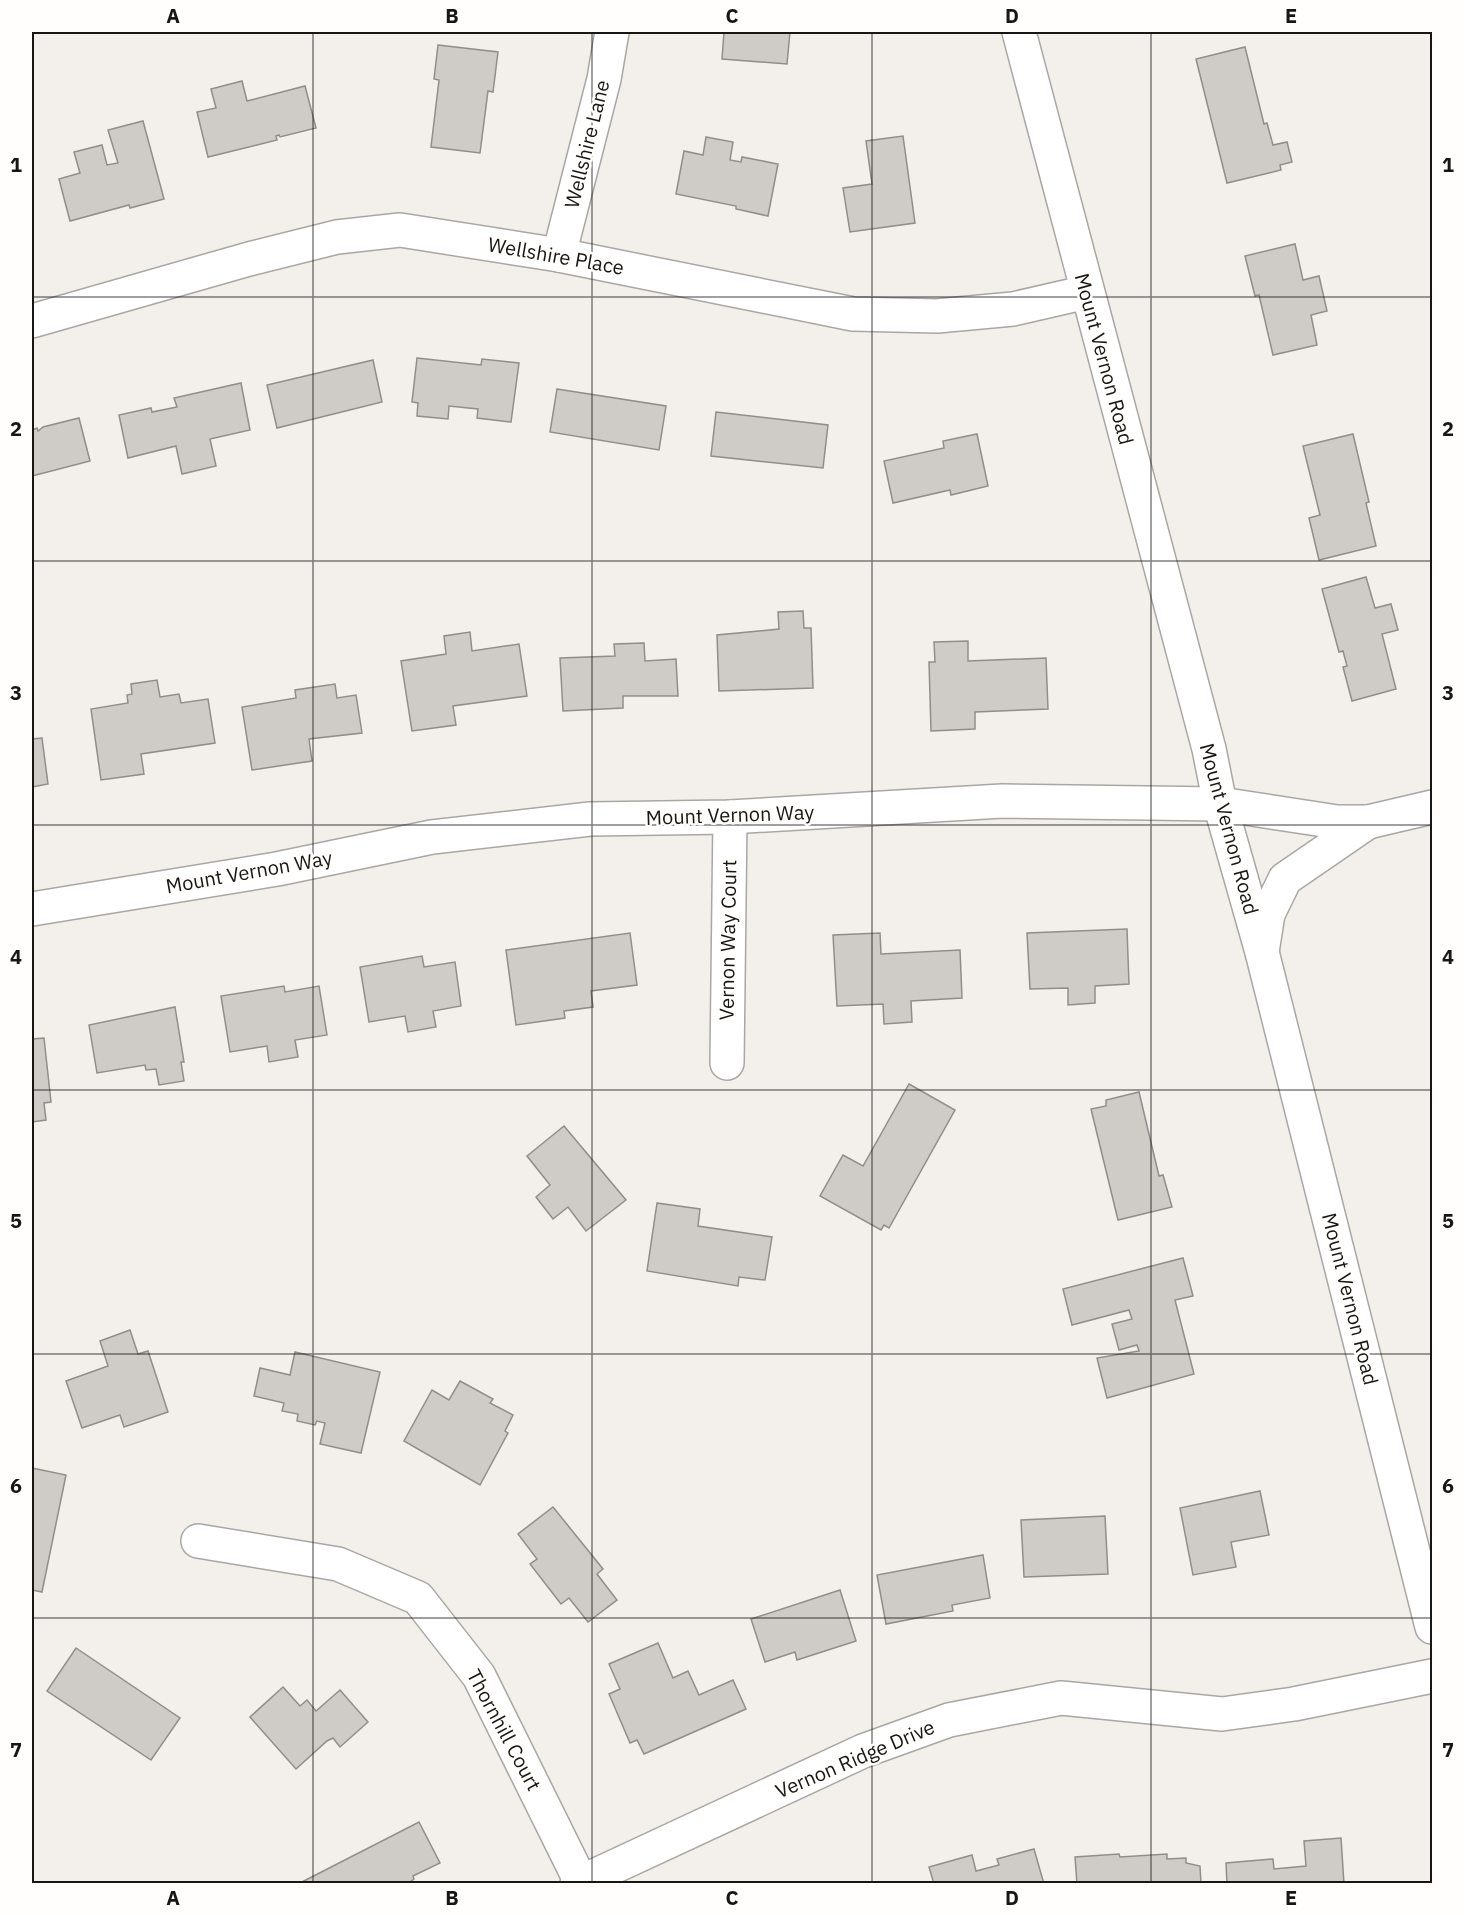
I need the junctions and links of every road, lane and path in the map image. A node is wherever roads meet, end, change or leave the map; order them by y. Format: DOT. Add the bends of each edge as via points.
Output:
graph roads {
  1 [pos="612,32"];
  2 [pos="1019,32"];
  3 [pos="559,255"];
  4 [pos="1087,292"];
  5 [pos="32,321"];
  6 [pos="1220,804"];
  7 [pos="1432,807"];
  8 [pos="729,817"];
  9 [pos="1368,822"];
  10 [pos="32,909"];
  11 [pos="1262,952"];
  12 [pos="727,1063"];
  13 [pos="198,1541"];
  14 [pos="1432,1627"];
  15 [pos="1432,1676"];
  16 [pos="579,1882"];
  1 -- 3 [label="street, Wellshire Lane" via="604,79"];
  2 -- 4 [label="street, Mount Vernon Road"];
  3 -- 4 [label="street, Wellshire Place" via="853,314 937,316 1013,309"];
  3 -- 5 [label="street, Wellshire Place" via="400,230 337,237"];
  4 -- 6 [label="street, Mount Vernon Road" via="1209,749"];
  6 -- 8 [label="street, Mount Vernon Way" via="1002,801"];
  6 -- 9 [label="street, Mount Vernon Way" via="1337,822"];
  6 -- 11 [label="street, Mount Vernon Road"];
  7 -- 9 [label="street, Mount Vernon Way"];
  8 -- 10 [label="street, Mount Vernon Way" via="590,819 432,837 276,869"];
  8 -- 12 [label="street, Vernon Way Court"];
  9 -- 11 [label="street" via="1285,879 1268,914"];
  11 -- 14 [label="street, Mount Vernon Road"];
  13 -- 16 [label="street, Thornhill Court" via="338,1564 418,1598 479,1676"];
  15 -- 16 [label="street, Vernon Ridge Drive" via="1222,1714 1060,1698 949,1720 863,1751"];
}
